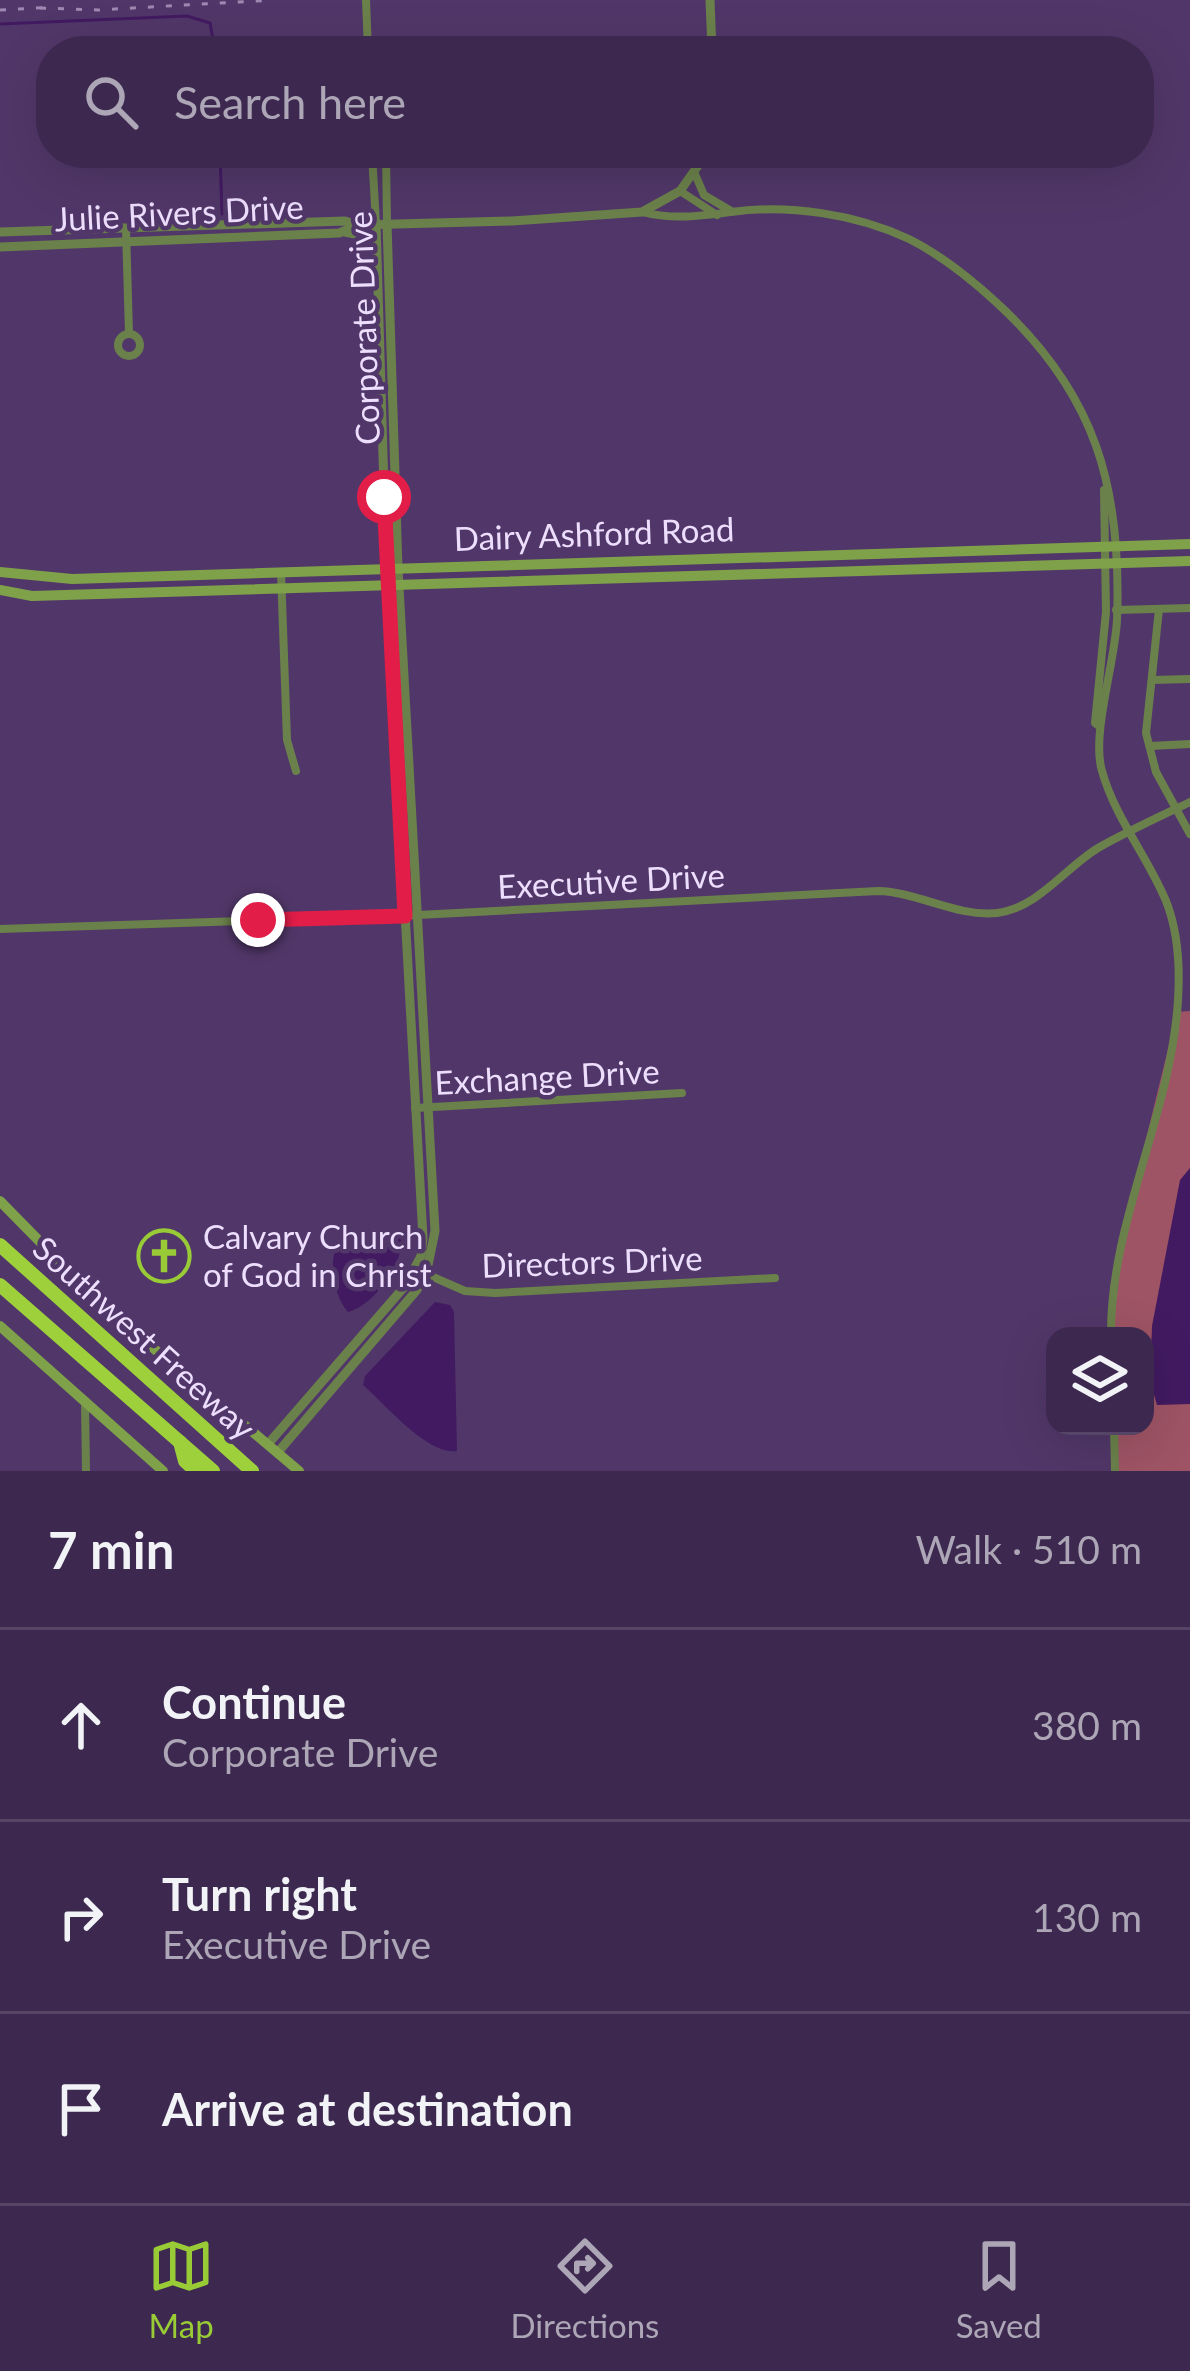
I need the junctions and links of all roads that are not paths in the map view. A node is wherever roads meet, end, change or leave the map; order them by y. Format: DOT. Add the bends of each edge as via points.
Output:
graph roads {
  1 [pos="366,0"];
  2 [pos="710,0"];
  3 [pos="367,36"];
  4 [pos="711,36"];
  5 [pos="373,168"];
  6 [pos="386,168"];
  7 [pos="698,168"];
  8 [pos="695,174"];
  9 [pos="386,188"];
  10 [pos="374,189"];
  11 [pos="680,191"];
  12 [pos="642,212"];
  13 [pos="732,212"];
  14 [pos="716,215"];
  15 [pos="381,223"];
  16 [pos="359,225"];
  17 [pos="195,226"];
  18 [pos="126,229"];
  19 [pos="0,232"];
  20 [pos="346,232"];
  21 [pos="193,240"];
  22 [pos="126,244"];
  23 [pos="376,246"];
  24 [pos="0,248"];
  25 [pos="129,333"];
  26 [pos="387,400"];
  27 [pos="1190,544"];
  28 [pos="1109,547"];
  29 [pos="962,550"];
  30 [pos="814,554"];
  31 [pos="732,556"];
  32 [pos="1190,561"];
  33 [pos="1110,563"];
  34 [pos="962,568"];
  35 [pos="392,569"];
  36 [pos="0,572"];
  37 [pos="281,572"];
  38 [pos="815,573"];
  39 [pos="733,576"];
  40 [pos="109,578"];
  41 [pos="72,579"];
  42 [pos="393,587"];
  43 [pos="0,590"];
  44 [pos="281,591"];
  45 [pos="72,595"];
  46 [pos="110,595"];
  47 [pos="1190,608"];
  48 [pos="1159,609"];
  49 [pos="1116,610"];
  50 [pos="1107,660"];
  51 [pos="1190,679"];
  52 [pos="1152,680"];
  53 [pos="1190,744"];
  54 [pos="1149,746"];
  55 [pos="296,771"];
  56 [pos="1190,802"];
  57 [pos="1178,808"];
  58 [pos="1129,832"];
  59 [pos="1190,834"];
  60 [pos="411,915"];
  61 [pos="0,929"];
  62 [pos="1190,977"];
  63 [pos="1178,978"];
  64 [pos="682,1094"];
  65 [pos="415,1108"];
  66 [pos="428,1108"];
  67 [pos="0,1202"];
  68 [pos="0,1245"];
  69 [pos="420,1272"];
  70 [pos="775,1278"];
  71 [pos="0,1285"];
  72 [pos="0,1326"];
  73 [pos="1111,1327"];
  74 [pos="85,1401"];
  75 [pos="1114,1435"];
  76 [pos="180,1442"];
  77 [pos="273,1448"];
  78 [pos="86,1471"];
  79 [pos="163,1471"];
  80 [pos="196,1471"];
  81 [pos="213,1471"];
  82 [pos="252,1471"];
  83 [pos="299,1471"];
  84 [pos="1115,1471"];
  1 -- 3 [label="street"];
  2 -- 4 [label="street"];
  5 -- 10 [label="street, Corporate Drive"];
  6 -- 9 [label="street, Corporate Drive"];
  7 -- 8 [label="street"];
  8 -- 11 [label="street"];
  8 -- 13 [label="street" via="704,194"];
  9 -- 10 [label="street"];
  9 -- 15 [label="street, Corporate Drive"];
  10 -- 15 [label="street, Corporate Drive"];
  11 -- 12 [label="street"];
  11 -- 14 [label="street"];
  12 -- 14 [label="street, Julie Rivers Drive"];
  12 -- 15 [label="street, Julie Rivers Drive"];
  13 -- 14 [label="street, Julie Rivers Drive"];
  13 -- 28 [label="street, Julie Rivers Drive" via="818,213 908,239 945,260 1032,335 1087,419 1113,504"];
  15 -- 16 [label="street, Julie Rivers Drive"];
  15 -- 23 [label="street, Corporate Drive"];
  15 -- 26 [label="street, Corporate Drive"];
  16 -- 17 [label="street, Julie Rivers Drive"];
  16 -- 20 [label="street, Julie Rivers Drive"];
  17 -- 18 [label="street, Julie Rivers Drive"];
  17 -- 21 [label="street"];
  18 -- 19 [label="street, Julie Rivers Drive"];
  18 -- 22 [label="street"];
  20 -- 21 [label="street, Julie Rivers Drive"];
  20 -- 23 [label="street"];
  21 -- 22 [label="street, Julie Rivers Drive"];
  22 -- 24 [label="street, Julie Rivers Drive"];
  22 -- 25 [label="street"];
  23 -- 26 [label="street, Corporate Drive"];
  26 -- 35 [label="street, Corporate Drive"];
  27 -- 28 [label="main road, Dairy Ashford Road"];
  28 -- 29 [label="main road, Dairy Ashford Road"];
  28 -- 33 [label="street, Julie Rivers Drive"];
  29 -- 30 [label="main road, Dairy Ashford Road"];
  29 -- 34 [label="main road"];
  30 -- 31 [label="main road, Dairy Ashford Road"];
  30 -- 38 [label="main road"];
  31 -- 35 [label="main road, Dairy Ashford Road"];
  31 -- 39 [label="main road"];
  32 -- 33 [label="main road, Dairy Ashford Road"];
  33 -- 34 [label="main road, Dairy Ashford Road"];
  33 -- 49 [label="street"];
  33 -- 50 [label="street"];
  34 -- 38 [label="main road, Dairy Ashford Road"];
  35 -- 37 [label="main road, Dairy Ashford Road"];
  35 -- 42 [label="street, Corporate Drive"];
  36 -- 41 [label="main road, Dairy Ashford Road"];
  37 -- 40 [label="main road, Dairy Ashford Road"];
  37 -- 44 [label="street"];
  38 -- 39 [label="main road, Dairy Ashford Road"];
  39 -- 42 [label="main road, Dairy Ashford Road"];
  40 -- 41 [label="main road, Dairy Ashford Road"];
  40 -- 46 [label="main road"];
  41 -- 45 [label="main road"];
  42 -- 44 [label="main road, Dairy Ashford Road"];
  42 -- 60 [label="street, Corporate Drive"];
  43 -- 45 [label="main road, Dairy Ashford Road"];
  44 -- 46 [label="main road, Dairy Ashford Road"];
  44 -- 55 [label="street" via="287,740"];
  45 -- 46 [label="main road, Dairy Ashford Road"];
  47 -- 48 [label="street"];
  48 -- 49 [label="street"];
  48 -- 52 [label="street"];
  49 -- 50 [label="street"];
  50 -- 58 [label="street" via="1095,723 1102,772"];
  51 -- 52 [label="street"];
  52 -- 54 [label="street"];
  53 -- 54 [label="street"];
  54 -- 57 [label="street"];
  56 -- 57 [label="street, Executive Drive"];
  57 -- 58 [label="street, Executive Drive"];
  57 -- 59 [label="street"];
  58 -- 60 [label="street, Executive Drive" via="1027,902 997,913 878,891"];
  58 -- 63 [label="street" via="1167,903"];
  60 -- 61 [label="street, Executive Drive"];
  60 -- 65 [label="street, Corporate Drive"];
  60 -- 66 [label="street, Corporate Drive"];
  62 -- 63 [label="street"];
  63 -- 73 [label="street" via="1175,1043 1111,1287"];
  64 -- 66 [label="street, Exchange Drive"];
  65 -- 66 [label="street, Exchange Drive"];
  65 -- 69 [label="street, Corporate Drive"];
  66 -- 69 [label="street, Corporate Drive" via="435,1231"];
  67 -- 77 [label="main road" via="101,1304"];
  68 -- 82 [label="highway, Southwest Freeway"];
  69 -- 70 [label="street, Directors Drive" via="465,1291 495,1293"];
  69 -- 77 [label="street, Corporate Drive" via="416,1291"];
  71 -- 76 [label="highway, Southwest Freeway"];
  72 -- 74 [label="main road"];
  74 -- 78 [label="street"];
  74 -- 79 [label="main road"];
  75 -- 84 [label="street"];
  76 -- 80 [label="highway"];
  76 -- 81 [label="highway, Southwest Freeway"];
  77 -- 83 [label="main road"];
}
